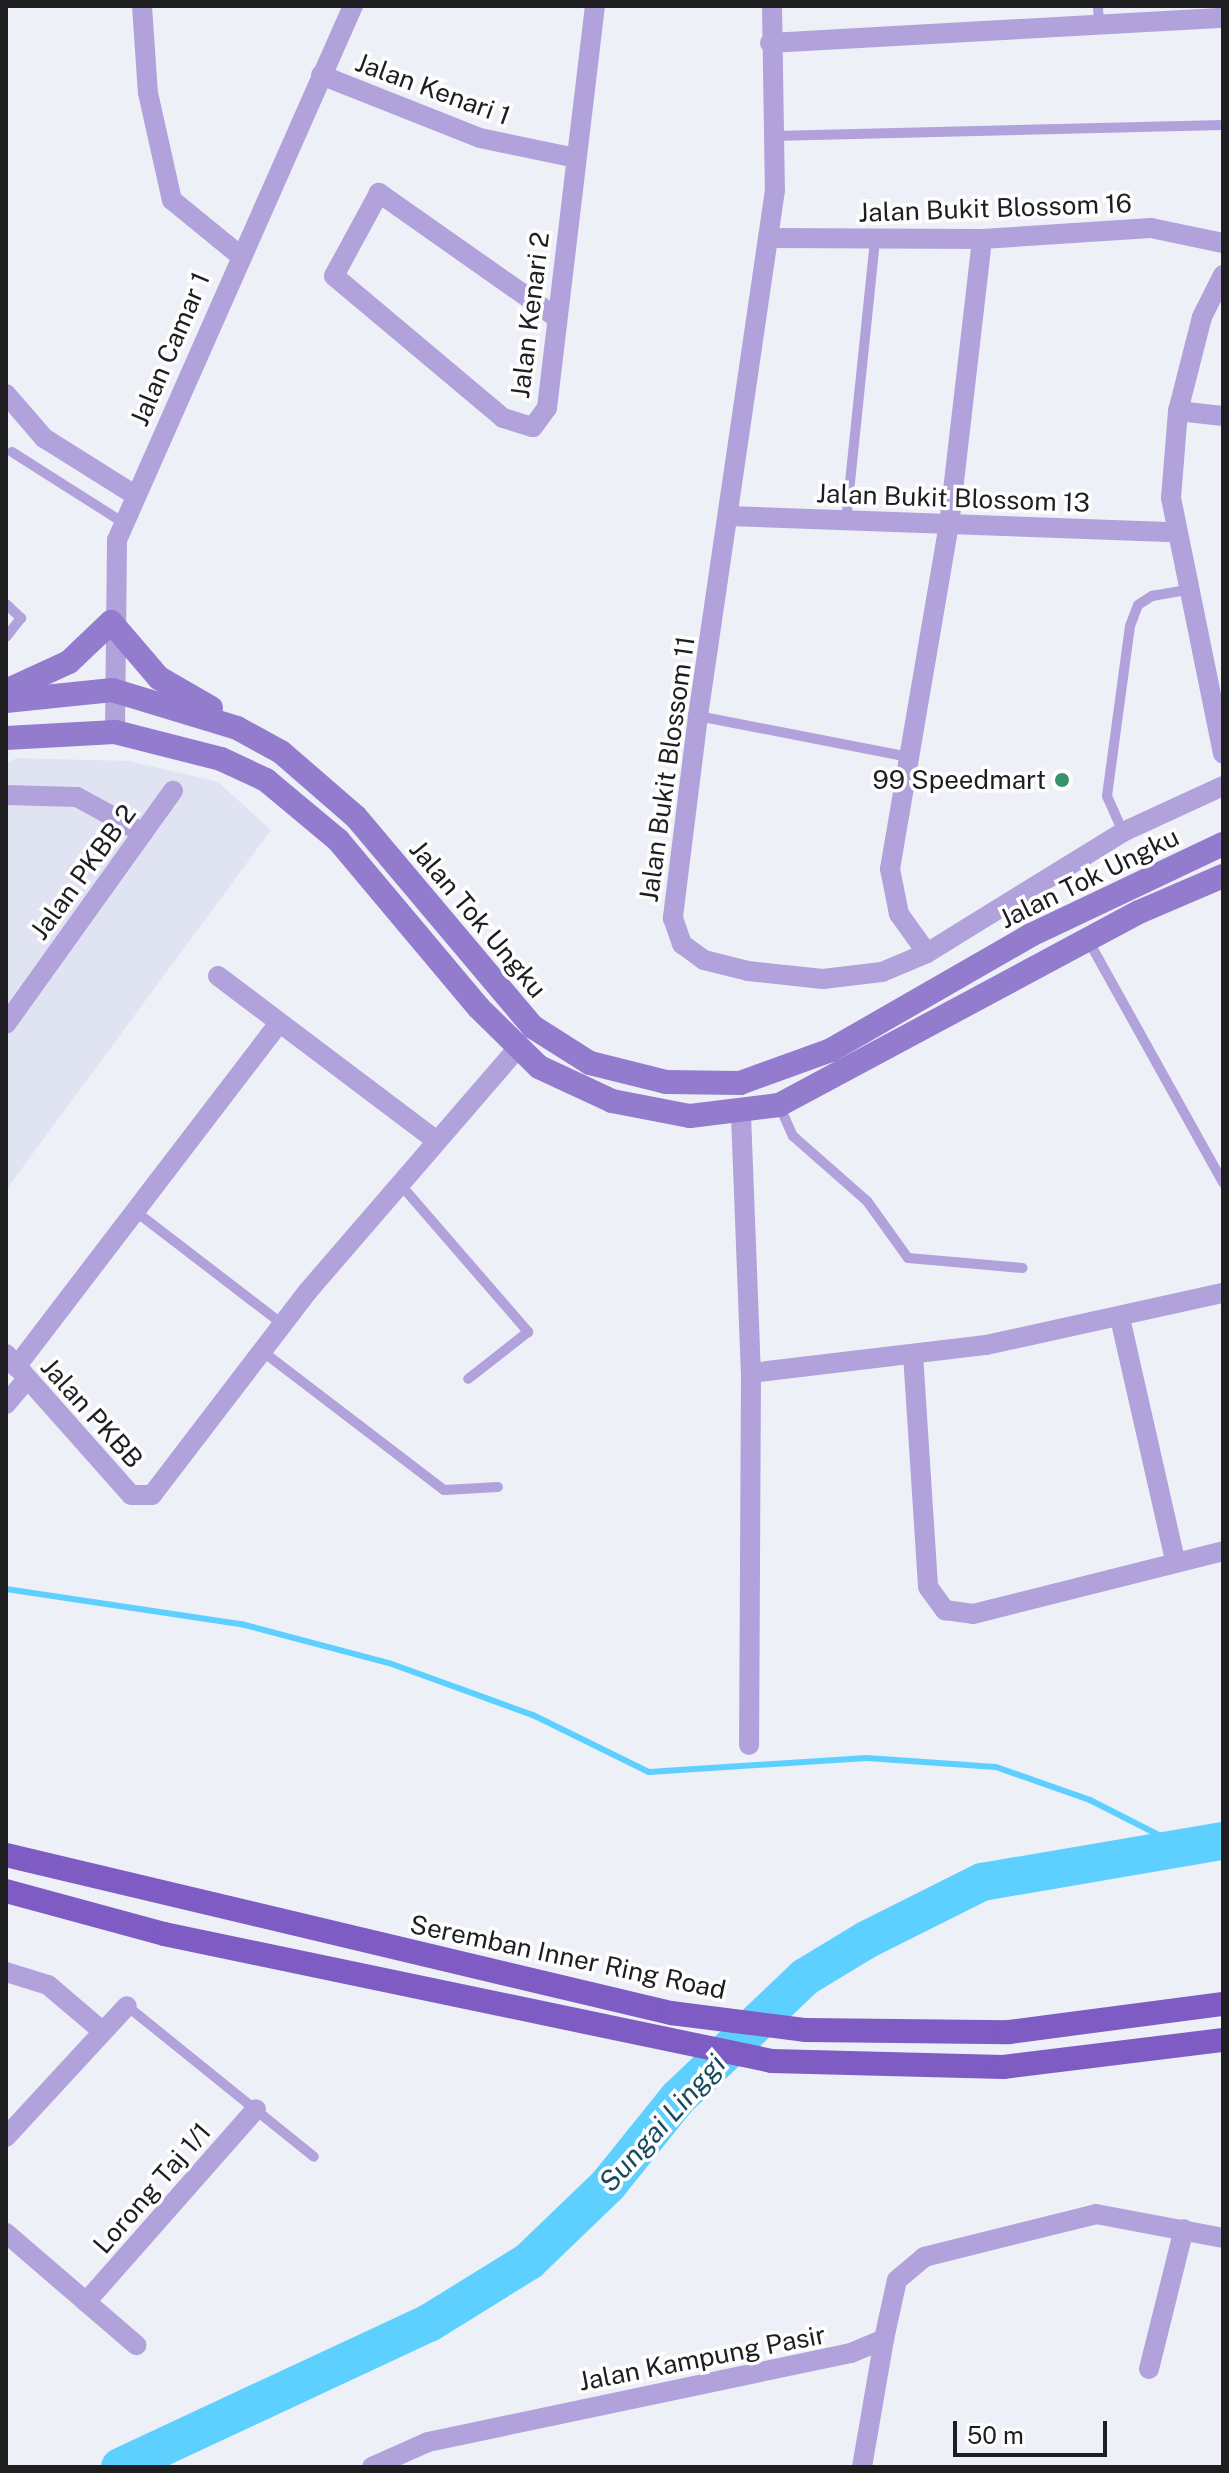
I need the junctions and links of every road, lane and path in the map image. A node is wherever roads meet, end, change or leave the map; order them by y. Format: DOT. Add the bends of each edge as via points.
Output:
graph roads {
  1 [pos="142,6"];
  2 [pos="353,6"];
  3 [pos="595,6"];
  4 [pos="772,6"];
  5 [pos="1098,15"];
  6 [pos="1223,18"];
  7 [pos="770,43"];
  8 [pos="321,75"];
  9 [pos="1223,125"];
  10 [pos="773,136"];
  11 [pos="576,158"];
  12 [pos="768,238"];
  13 [pos="875,239"];
  14 [pos="982,239"];
  15 [pos="1223,243"];
  16 [pos="238,254"];
  17 [pos="1223,275"];
  18 [pos="557,318"];
  19 [pos="6,394"];
  20 [pos="1178,411"];
  21 [pos="1223,416"];
  22 [pos="12,452"];
  23 [pos="135,495"];
  24 [pos="729,516"];
  25 [pos="846,521"];
  26 [pos="124,523"];
  27 [pos="949,525"];
  28 [pos="1175,532"];
  29 [pos="1187,590"];
  30 [pos="6,604"];
  31 [pos="111,622"];
  32 [pos="6,637"];
  33 [pos="1214,673"];
  34 [pos="112,690"];
  35 [pos="6,691"];
  36 [pos="1223,693"];
  37 [pos="6,701"];
  38 [pos="698,716"];
  39 [pos="237,728"];
  40 [pos="115,732"];
  41 [pos="6,738"];
  42 [pos="1223,754"];
  43 [pos="909,757"];
  44 [pos="1223,786"];
  45 [pos="173,791"];
  46 [pos="6,795"];
  47 [pos="1123,832"];
  48 [pos="143,833"];
  49 [pos="1223,844"];
  50 [pos="1223,876"];
  51 [pos="1088,940"];
  52 [pos="927,953"];
  53 [pos="218,976"];
  54 [pos="6,1024"];
  55 [pos="278,1024"];
  56 [pos="517,1049"];
  57 [pos="779,1105"];
  58 [pos="741,1115"];
  59 [pos="437,1141"];
  60 [pos="1223,1183"];
  61 [pos="400,1184"];
  62 [pos="135,1211"];
  63 [pos="1023,1268"];
  64 [pos="1223,1293"];
  65 [pos="1120,1318"];
  66 [pos="282,1324"];
  67 [pos="262,1351"];
  68 [pos="913,1354"];
  69 [pos="16,1367"];
  70 [pos="751,1373"];
  71 [pos="468,1379"];
  72 [pos="6,1404"];
  73 [pos="498,1487"];
  74 [pos="1223,1551"];
  75 [pos="1175,1561"];
  76 [pos="749,1745"];
  77 [pos="6,1837"];
  78 [pos="6,1855"];
  79 [pos="6,1891"];
  80 [pos="191,1899"];
  81 [pos="6,1903"];
  82 [pos="164,1934"];
  83 [pos="6,1972"];
  84 [pos="1223,2004"];
  85 [pos="127,2006"];
  86 [pos="101,2030"];
  87 [pos="1223,2040"];
  88 [pos="256,2109"];
  89 [pos="6,2137"];
  90 [pos="314,2157"];
  91 [pos="1184,2229"];
  92 [pos="6,2233"];
  93 [pos="1223,2238"];
  94 [pos="86,2302"];
  95 [pos="884,2339"];
  96 [pos="136,2345"];
  97 [pos="1149,2369"];
  98 [pos="372,2467"];
  99 [pos="862,2467"];
  1 -- 16 [label="street" via="154,132 172,200"];
  2 -- 8 [label="street, Jalan Camar 1"];
  3 -- 11 [label="street, Jalan Kenari 2"];
  4 -- 7 [label="street, Jalan Bukit Blossom 11"];
  5 -- 6 [label="street"];
  5 -- 7 [label="street"];
  7 -- 10 [label="street, Jalan Bukit Blossom 11"];
  8 -- 11 [label="street, Jalan Kenari 1" via="480,138"];
  8 -- 16 [label="street, Jalan Camar 1"];
  9 -- 10 [label="lane"];
  10 -- 12 [label="street, Jalan Bukit Blossom 11"];
  11 -- 18 [label="street, Jalan Kenari 2"];
  12 -- 13 [label="street, Jalan Bukit Blossom 16"];
  12 -- 24 [label="street, Jalan Bukit Blossom 11"];
  13 -- 14 [label="street, Jalan Bukit Blossom 16"];
  13 -- 25 [label="lane"];
  14 -- 15 [label="street, Jalan Bukit Blossom 16" via="1151,228"];
  14 -- 27 [label="street"];
  16 -- 23 [label="street, Jalan Camar 1"];
  17 -- 20 [label="street" via="1202,317"];
  18 -- 18 [label="street, Jalan Kenari 2" via="547,408 533,427 518,427 334,283 379,193"];
  19 -- 23 [label="street" via="44,438"];
  20 -- 21 [label="street"];
  20 -- 28 [label="street"];
  22 -- 26 [label="lane"];
  23 -- 26 [label="street, Jalan Camar 1"];
  24 -- 25 [label="street, Jalan Bukit Blossom 13"];
  24 -- 38 [label="street, Jalan Bukit Blossom 11"];
  25 -- 27 [label="street, Jalan Bukit Blossom 13"];
  26 -- 31 [label="street, Jalan Camar 1"];
  27 -- 28 [label="street, Jalan Bukit Blossom 13"];
  27 -- 43 [label="street"];
  28 -- 29 [label="street"];
  29 -- 33 [label="street"];
  29 -- 47 [label="lane" via="1152,596 1138,605 1130,626 1107,796"];
  30 -- 32 [label="lane" via="21,618"];
  31 -- 34 [label="street, Jalan Camar 1"];
  31 -- 35 [label="main road" via="69,662"];
  31 -- 39 [label="main road" via="159,678"];
  33 -- 36 [label="street"];
  33 -- 42 [label="street"];
  34 -- 37 [label="main road, Jalan Tok Ungku"];
  34 -- 39 [label="main road, Jalan Tok Ungku"];
  34 -- 40 [label="street, Jalan Camar 1"];
  38 -- 43 [label="lane"];
  38 -- 52 [label="street, Jalan Bukit Blossom 11" via="673,918 682,944 704,960 748,971 823,979 882,972"];
  39 -- 49 [label="main road, Jalan Tok Ungku" via="301,767 356,817 533,1027 590,1063 666,1082 740,1083 831,1050 1031,935"];
  40 -- 41 [label="main road, Jalan Tok Ungku"];
  40 -- 56 [label="main road, Jalan Tok Ungku" via="221,759 303,807"];
  43 -- 52 [label="street" via="890,887 899,914"];
  44 -- 47 [label="street, Jalan Bukit Blossom 11"];
  45 -- 48 [label="street, Jalan PKBB 2"];
  46 -- 48 [label="street" via="77,797"];
  47 -- 52 [label="street, Jalan Bukit Blossom 11"];
  48 -- 54 [label="street, Jalan PKBB 2"];
  50 -- 51 [label="main road, Jalan Tok Ungku"];
  51 -- 57 [label="main road, Jalan Tok Ungku"];
  51 -- 60 [label="lane"];
  53 -- 55 [label="street"];
  55 -- 59 [label="street"];
  55 -- 62 [label="street"];
  56 -- 58 [label="main road, Jalan Tok Ungku" via="571,1086 612,1101 690,1116"];
  56 -- 59 [label="street"];
  57 -- 58 [label="main road, Jalan Tok Ungku"];
  57 -- 63 [label="lane" via="793,1136 867,1201 908,1258"];
  58 -- 70 [label="street"];
  59 -- 61 [label="street"];
  61 -- 66 [label="street"];
  61 -- 71 [label="lane" via="528,1332"];
  62 -- 66 [label="lane"];
  62 -- 69 [label="street"];
  64 -- 65 [label="street"];
  65 -- 68 [label="street"];
  65 -- 75 [label="street"];
  66 -- 67 [label="street"];
  67 -- 69 [label="street, Jalan PKBB" via="145,1499 131,1495"];
  67 -- 73 [label="lane" via="444,1490"];
  68 -- 70 [label="street"];
  68 -- 75 [label="street" via="928,1587 945,1610 973,1614"];
  69 -- 72 [label="street"];
  70 -- 76 [label="street"];
  74 -- 75 [label="street"];
  77 -- 80 [label="main road"];
  78 -- 80 [label="main road, Seremban Inner Ring Road"];
  79 -- 82 [label="main road"];
  80 -- 84 [label="main road, Seremban Inner Ring Road" via="671,2013 806,2030 1009,2032"];
  81 -- 82 [label="main road"];
  82 -- 87 [label="main road" via="772,2061 1003,2067"];
  83 -- 86 [label="street" via="48,1985"];
  85 -- 86 [label="street"];
  85 -- 88 [label="lane"];
  86 -- 89 [label="street"];
  88 -- 90 [label="lane"];
  88 -- 94 [label="street, Lorong Taj 1/1"];
  91 -- 93 [label="street"];
  91 -- 95 [label="street" via="1096,2214 924,2257 897,2280"];
  91 -- 97 [label="street"];
  92 -- 94 [label="street"];
  94 -- 96 [label="street"];
  95 -- 98 [label="street, Jalan Kampung Pasir" via="816,2364 428,2442"];
  95 -- 99 [label="street"];
}
